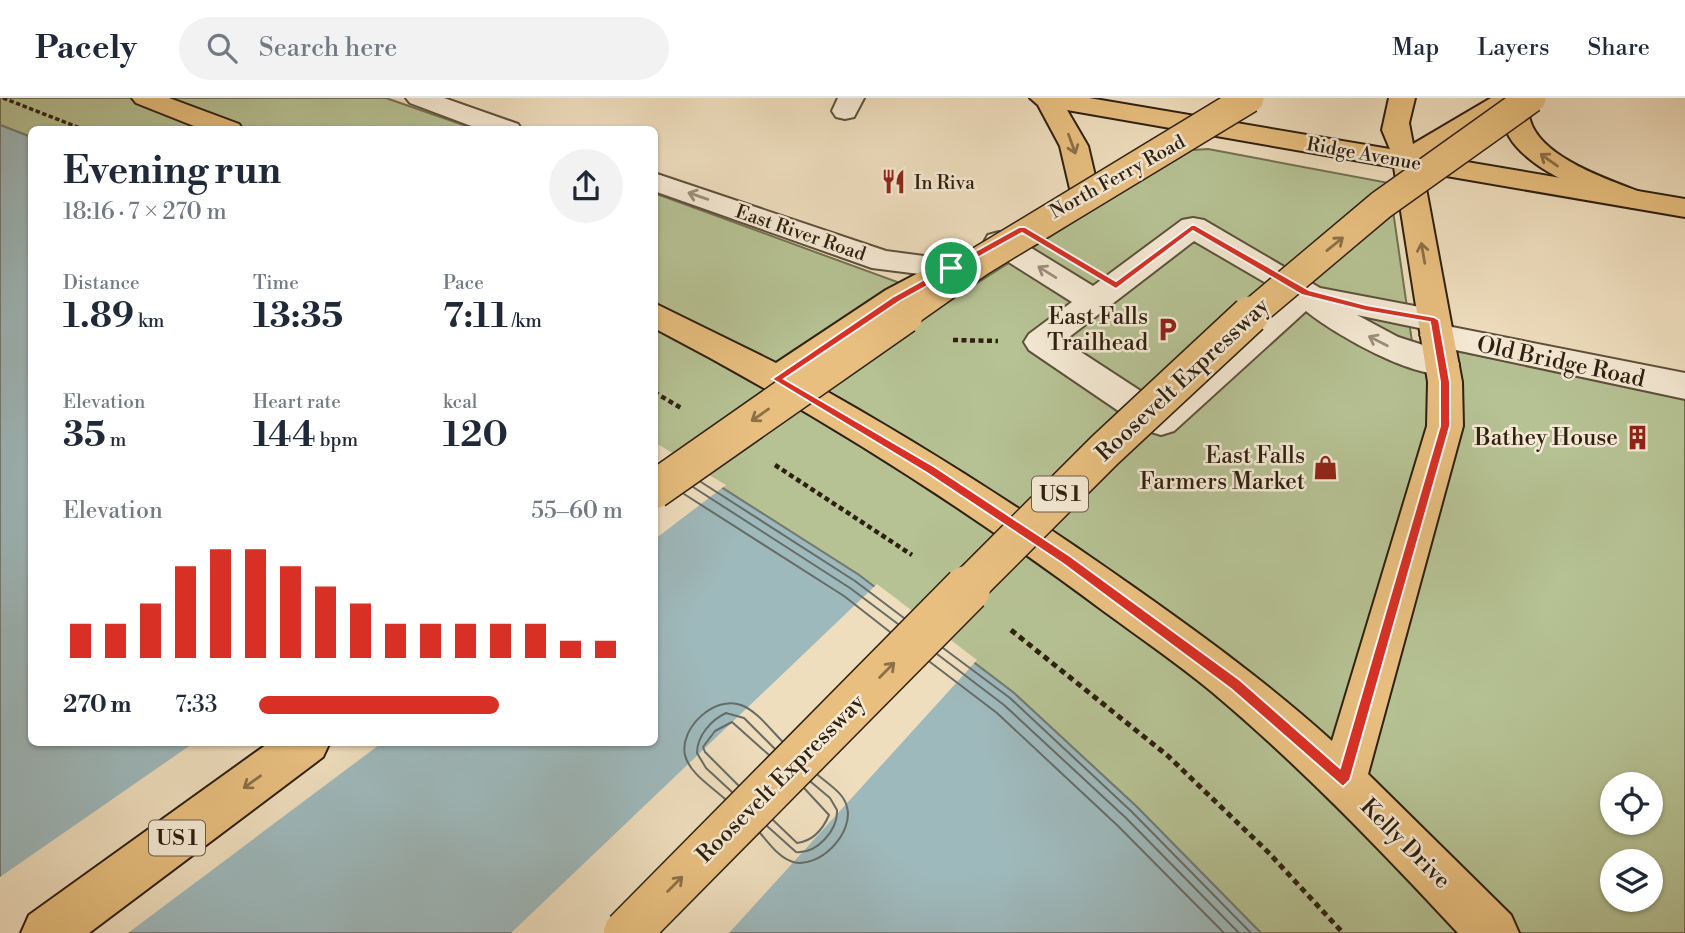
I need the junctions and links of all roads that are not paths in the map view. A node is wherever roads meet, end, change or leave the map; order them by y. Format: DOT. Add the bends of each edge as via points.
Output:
graph roads {
  1 [pos="145,98"];
  2 [pos="419,98"];
  3 [pos="1043,98"];
  4 [pos="1049,98"];
  5 [pos="1249,98"];
  6 [pos="1255,98"];
  7 [pos="1402,98"];
  8 [pos="1509,98"];
  9 [pos="1518,98"];
  10 [pos="1531,98"];
  11 [pos="1206,125"];
  12 [pos="219,126"];
  13 [pos="498,126"];
  14 [pos="1407,160"];
  15 [pos="658,182"];
  16 [pos="1085,193"];
  17 [pos="1633,199"];
  18 [pos="1685,208"];
  19 [pos="1011,236"];
  20 [pos="951,268"];
  21 [pos="1306,293"];
  22 [pos="1106,294"];
  23 [pos="658,316"];
  24 [pos="1438,340"];
  25 [pos="777,379"];
  26 [pos="1685,386"];
  27 [pos="658,487"];
  28 [pos="302,746"];
  29 [pos="1343,780"];
  30 [pos="47,933"];
  31 [pos="627,933"];
  32 [pos="1493,933"];
  1 -- 12 [label="main road"];
  2 -- 13 [label="street"];
  3 -- 4 [label="main road, Ridge Avenue"];
  4 -- 11 [label="main road, Ridge Avenue"];
  4 -- 16 [label="main road, one-way" via="1074,146"];
  5 -- 27 [label="main road, one-way, bridge" via="982,260"];
  6 -- 11 [label="main road, North Ferry Road"];
  7 -- 14 [label="main road" via="1393,124"];
  8 -- 14 [label="main road"];
  17 -- 9 [label="main road, one-way" via="1573,174 1539,152 1517,120"];
  31 -- 10 [label="main road, Roosevelt Expressway / US 1, one-way, bridge" via="1124,430 1273,294 1389,200"];
  11 -- 14 [label="main road, Ridge Avenue"];
  11 -- 16 [label="main road, North Ferry Road"];
  14 -- 17 [label="main road, Ridge Avenue"];
  24 -- 14 [label="main road, one-way"];
  20 -- 15 [label="street, East River Road, one-way" via="883,261"];
  16 -- 19 [label="main road, North Ferry Road"];
  17 -- 18 [label="main road, Ridge Avenue"];
  19 -- 20 [label="main road, North Ferry Road"];
  19 -- 22 [label="street"];
  20 -- 25 [label="main road, North Ferry Road" via="897,298"];
  21 -- 22 [label="street" via="1193,227"];
  21 -- 22 [label="street" via="1161,422 1041,342"];
  21 -- 24 [label="street" via="1366,308"];
  24 -- 21 [label="street, one-way" via="1400,353 1326,312"];
  23 -- 25 [label="main road, Kelly Drive"];
  24 -- 26 [label="street, Old Bridge Road"];
  24 -- 29 [label="main road" via="1447,405 1445,426"];
  25 -- 29 [label="main road, Kelly Drive" via="931,470 1066,559 1236,685"];
  28 -- 30 [label="main road, US 1, one-way"];
  29 -- 32 [label="main road, Kelly Drive"];
}
